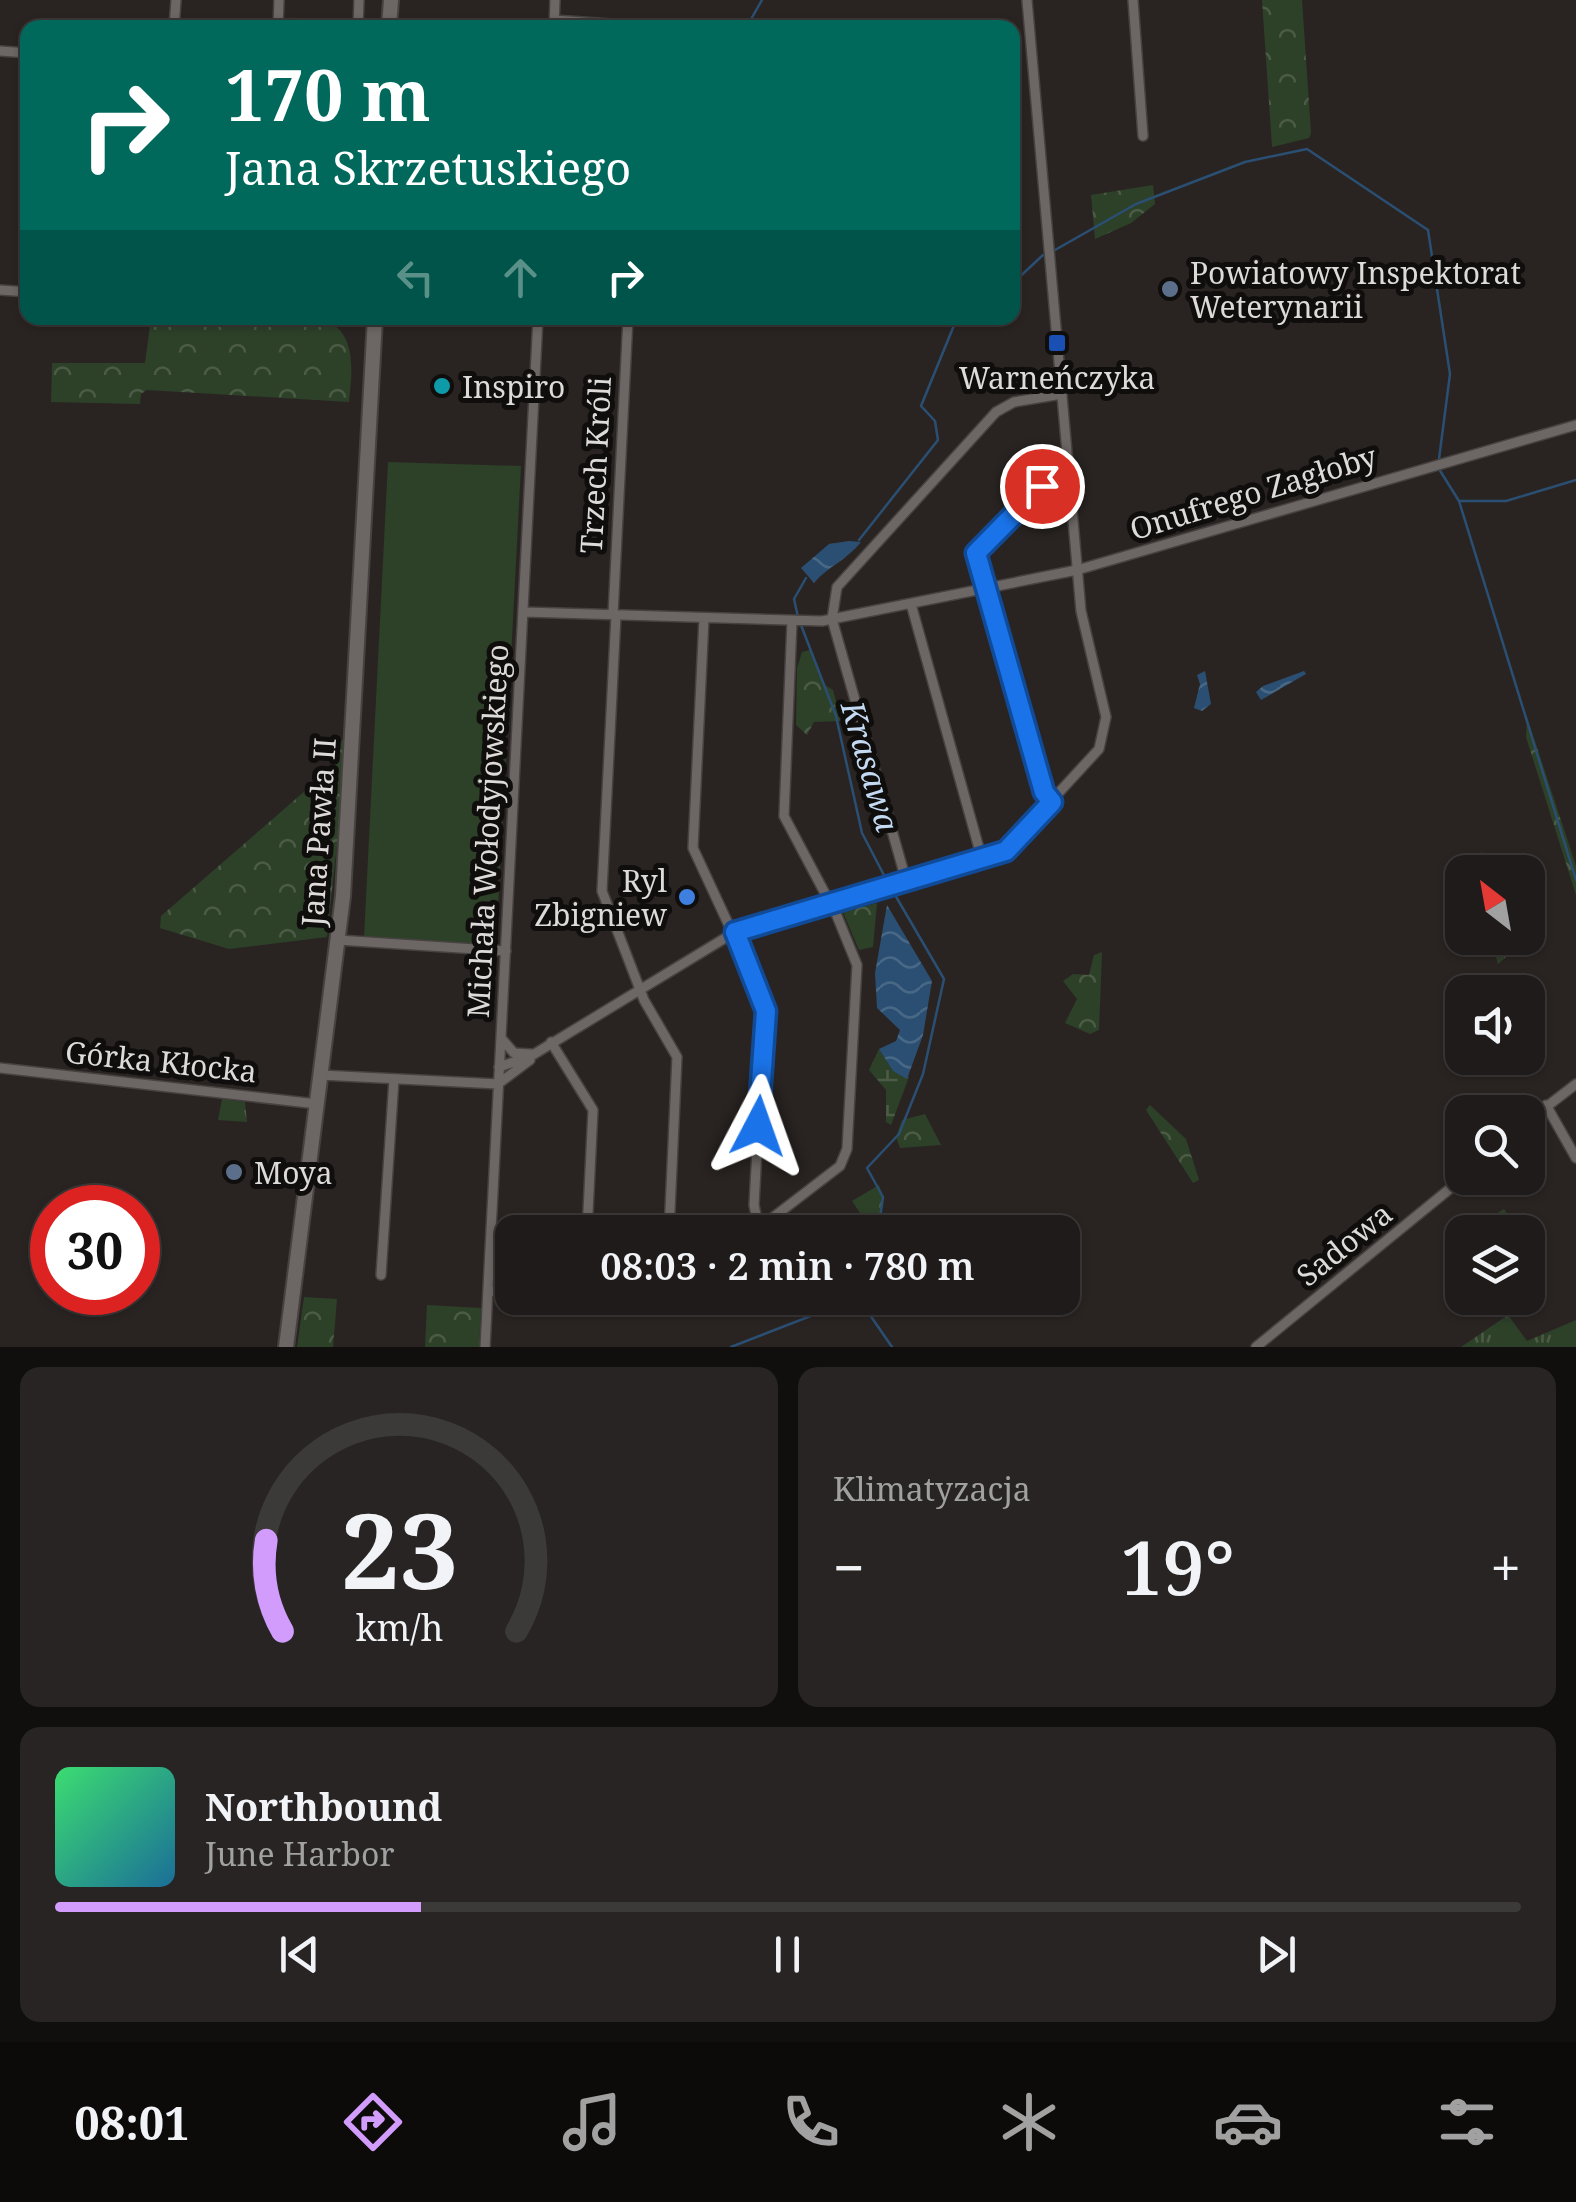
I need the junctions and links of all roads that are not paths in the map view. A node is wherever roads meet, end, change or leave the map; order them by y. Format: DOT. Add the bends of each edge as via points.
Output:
graph roads {
  1 [pos="1027,0"];
  2 [pos="1133,0"];
  3 [pos="1143,136"];
  4 [pos="374,325"];
  5 [pos="538,325"];
  6 [pos="628,325"];
  7 [pos="1062,394"];
  8 [pos="1576,426"];
  9 [pos="1070,481"];
  10 [pos="1077,570"];
  11 [pos="986,588"];
  12 [pos="910,604"];
  13 [pos="524,612"];
  14 [pos="614,615"];
  15 [pos="704,618"];
  16 [pos="832,618"];
  17 [pos="797,621"];
  18 [pos="1052,802"];
  19 [pos="982,859"];
  20 [pos="906,880"];
  21 [pos="829,902"];
  22 [pos="735,932"];
  23 [pos="338,940"];
  24 [pos="506,951"];
  25 [pos="640,989"];
  26 [pos="501,1038"];
  27 [pos="552,1042"];
  28 [pos="538,1051"];
  29 [pos="499,1067"];
  30 [pos="0,1068"];
  31 [pos="321,1076"];
  32 [pos="394,1079"];
  33 [pos="498,1084"];
  34 [pos="1576,1084"];
  35 [pos="317,1104"];
  36 [pos="1546,1105"];
  37 [pos="1576,1158"];
  38 [pos="1445,1192"];
  39 [pos="588,1215"];
  40 [pos="670,1215"];
  41 [pos="755,1215"];
  42 [pos="777,1215"];
  43 [pos="381,1274"];
  44 [pos="489,1292"];
  45 [pos="495,1292"];
  46 [pos="286,1347"];
  47 [pos="485,1347"];
  48 [pos="1256,1347"];
  1 -- 7 [label="street"];
  2 -- 3 [label="street"];
  4 -- 23 [label="main road, Jana Pawła II"];
  5 -- 13 [label="street, Michała Wołodyjowskiego"];
  6 -- 14 [label="street, Trzech Króli"];
  7 -- 9 [label="street"];
  7 -- 16 [label="street" via="996,412 847,572"];
  8 -- 10 [label="street, Onufrego Zagłoby"];
  9 -- 10 [label="street"];
  9 -- 11 [label="street" via="1038,490 977,549"];
  10 -- 11 [label="street, Onufrego Zagłoby"];
  10 -- 18 [label="street" via="1106,731 1090,762"];
  11 -- 12 [label="street, Onufrego Zagłoby"];
  11 -- 18 [label="street"];
  12 -- 16 [label="street, Onufrego Zagłoby"];
  12 -- 19 [label="street"];
  13 -- 14 [label="street, Onufrego Zagłoby"];
  13 -- 24 [label="street, Michała Wołodyjowskiego"];
  14 -- 15 [label="street, Onufrego Zagłoby"];
  14 -- 25 [label="street, Trzech Króli" via="602,890"];
  15 -- 17 [label="street, Onufrego Zagłoby"];
  15 -- 22 [label="street" via="693,848"];
  16 -- 17 [label="street, Onufrego Zagłoby"];
  16 -- 20 [label="street"];
  17 -- 21 [label="street" via="784,816"];
  18 -- 19 [label="street" via="1018,843"];
  19 -- 20 [label="street"];
  20 -- 21 [label="street"];
  21 -- 22 [label="street"];
  21 -- 42 [label="street" via="856,965 847,1148 840,1166"];
  22 -- 25 [label="street"];
  22 -- 41 [label="street" via="766,1011"];
  23 -- 24 [label="street"];
  23 -- 31 [label="main road, Jana Pawła II"];
  24 -- 26 [label="street, Michała Wołodyjowskiego"];
  25 -- 27 [label="street"];
  25 -- 40 [label="street, Trzech Króli" via="677,1057"];
  26 -- 28 [label="street" via="519,1055"];
  26 -- 29 [label="street, Michała Wołodyjowskiego"];
  27 -- 28 [label="street"];
  27 -- 39 [label="street" via="593,1110"];
  28 -- 29 [label="street"];
  28 -- 33 [label="street"];
  29 -- 33 [label="street, Michała Wołodyjowskiego"];
  30 -- 35 [label="street, Górka Kłocka"];
  31 -- 32 [label="street"];
  31 -- 35 [label="main road, Jana Pawła II"];
  32 -- 33 [label="street"];
  32 -- 43 [label="street"];
  33 -- 44 [label="street, Michała Wołodyjowskiego"];
  34 -- 36 [label="street"];
  35 -- 46 [label="main road, Jana Pawła II"];
  36 -- 37 [label="street"];
  38 -- 48 [label="street, Sadowa"];
  44 -- 45 [label="street"];
  44 -- 47 [label="street, Michała Wołodyjowskiego"];
}
